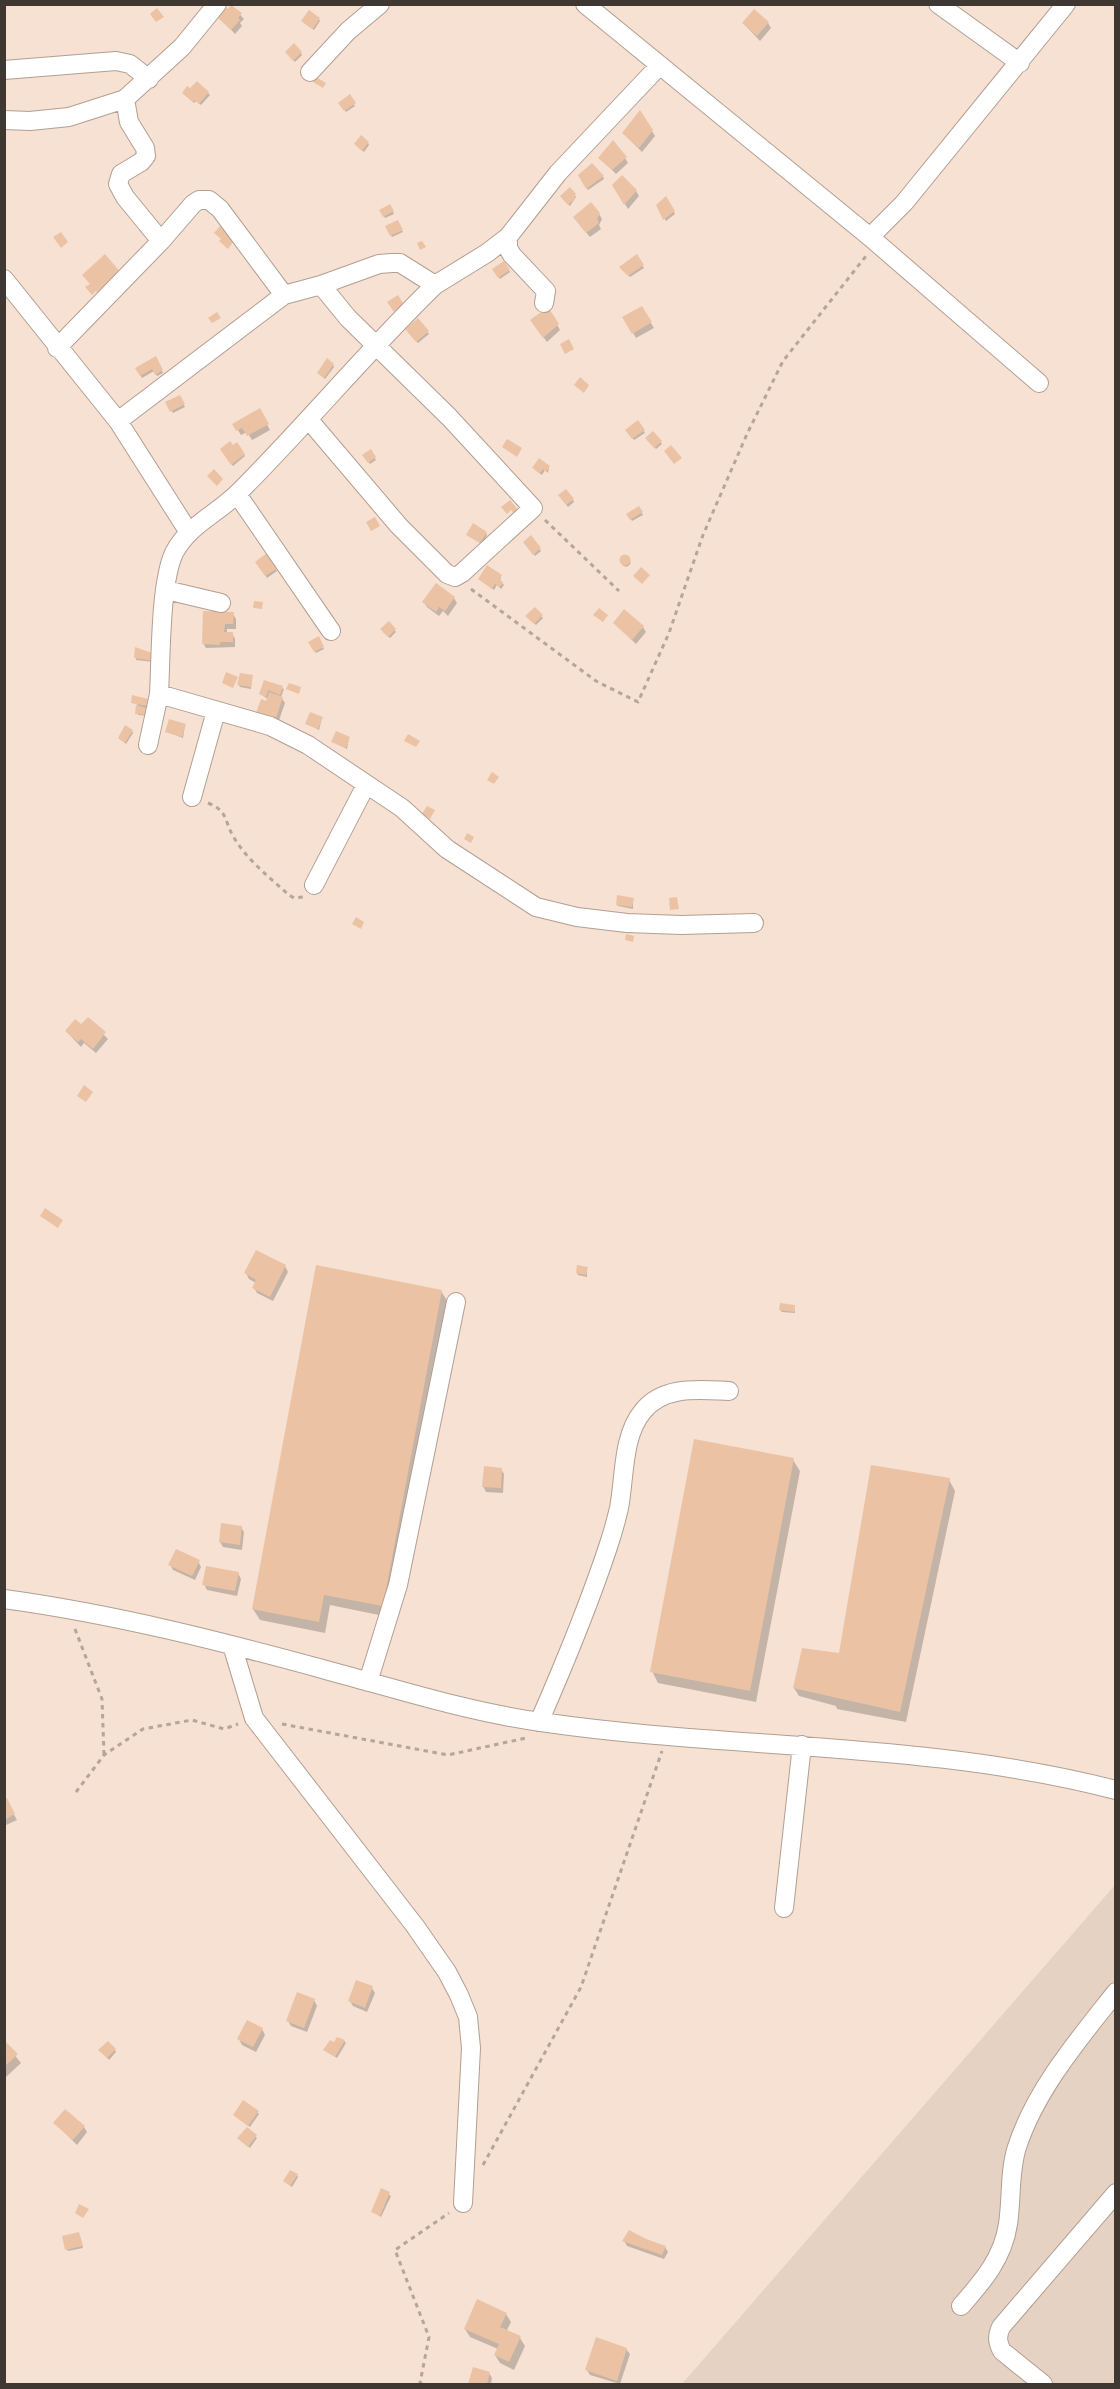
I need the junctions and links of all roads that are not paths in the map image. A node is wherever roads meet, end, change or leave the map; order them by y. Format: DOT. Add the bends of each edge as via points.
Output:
graph roads {
  1 [pos="217,4"];
  2 [pos="380,4"];
  3 [pos="585,4"];
  4 [pos="938,4"];
  5 [pos="1066,4"];
  6 [pos="1020,63"];
  7 [pos="660,65"];
  8 [pos="4,70"];
  9 [pos="310,72"];
  10 [pos="149,79"];
  11 [pos="125,99"];
  12 [pos="4,120"];
  13 [pos="508,237"];
  14 [pos="873,239"];
  15 [pos="161,241"];
  16 [pos="4,279"];
  17 [pos="321,285"];
  18 [pos="435,285"];
  19 [pos="284,295"];
  20 [pos="544,303"];
  21 [pos="375,344"];
  22 [pos="57,348"];
  23 [pos="1039,383"];
  24 [pos="309,420"];
  25 [pos="118,421"];
  26 [pos="237,494"];
  27 [pos="188,531"];
  28 [pos="166,590"];
  29 [pos="221,603"];
  30 [pos="331,631"];
  31 [pos="159,694"];
  32 [pos="216,711"];
  33 [pos="148,745"];
  34 [pos="366,784"];
  35 [pos="192,797"];
  36 [pos="314,885"];
  37 [pos="754,923"];
  38 [pos="456,1302"];
  39 [pos="729,1391"];
  40 [pos="5,1599"];
  41 [pos="232,1645"];
  42 [pos="368,1682"];
  43 [pos="534,1730"];
  44 [pos="802,1745"];
  45 [pos="1116,1790"];
  46 [pos="784,1908"];
  47 [pos="1116,1992"];
  48 [pos="1116,2193"];
  49 [pos="463,2203"];
  50 [pos="961,2306"];
  51 [pos="1043,2385"];
  1 -- 10 [label="street"];
  2 -- 9 [label="street"];
  3 -- 7 [label="street"];
  4 -- 6 [label="street"];
  5 -- 6 [label="street"];
  6 -- 14 [label="street"];
  7 -- 13 [label="street" via="558,172"];
  7 -- 14 [label="street"];
  8 -- 10 [label="street" via="124,62"];
  10 -- 11 [label="street"];
  11 -- 12 [label="street" via="69,117"];
  11 -- 15 [label="street" via="129,122 146,156 124,171 118,184"];
  13 -- 18 [label="street"];
  13 -- 20 [label="street" via="512,255 546,291"];
  14 -- 23 [label="street"];
  15 -- 19 [label="street" via="193,204 208,200 220,209"];
  15 -- 22 [label="street"];
  16 -- 22 [label="street"];
  17 -- 18 [label="street" via="379,264 400,263"];
  17 -- 19 [label="street"];
  17 -- 21 [label="street"];
  18 -- 21 [label="street"];
  19 -- 25 [label="street"];
  21 -- 24 [label="street"];
  21 -- 24 [label="street" via="533,508 471,566 455,577 447,574 406,533"];
  22 -- 25 [label="street"];
  24 -- 26 [label="street"];
  25 -- 27 [label="street"];
  26 -- 27 [label="street"];
  26 -- 30 [label="street"];
  27 -- 28 [label="street" via="173,555"];
  28 -- 29 [label="street"];
  28 -- 31 [label="street"];
  31 -- 32 [label="street"];
  31 -- 33 [label="street"];
  32 -- 34 [label="street" via="270,726 299,740"];
  32 -- 35 [label="street"];
  34 -- 36 [label="street"];
  34 -- 37 [label="street" via="402,808 447,849 537,907 627,923"];
  38 -- 42 [label="street" via="398,1585"];
  39 -- 43 [label="street" via="664,1394 644,1410 636,1423 608,1546"];
  40 -- 41 [label="street" via="67,1608"];
  41 -- 42 [label="street"];
  41 -- 49 [label="street" via="254,1718 415,1926 459,1995 468,2017 471,2048"];
  42 -- 43 [label="street"];
  43 -- 44 [label="street"];
  44 -- 45 [label="street" via="987,1764"];
  44 -- 46 [label="street"];
  47 -- 50 [label="street" via="1046,2087 1030,2116 1017,2148 1004,2242 984,2280"];
  48 -- 51 [label="street" via="997,2335 1002,2351"];
}
